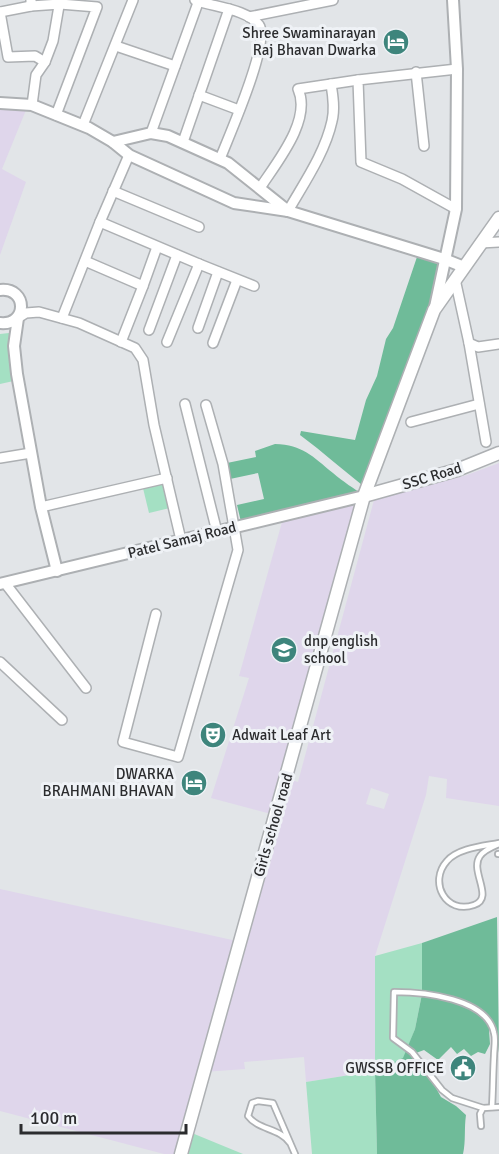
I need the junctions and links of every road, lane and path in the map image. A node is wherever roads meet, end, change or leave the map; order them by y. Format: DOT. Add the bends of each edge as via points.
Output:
graph roads {
  1 [pos="133,0"];
  2 [pos="198,0"];
  3 [pos="333,0"];
  4 [pos="453,0"];
  5 [pos="60,2"];
  6 [pos="31,3"];
  7 [pos="229,9"];
  8 [pos="0,12"];
  9 [pos="249,17"];
  10 [pos="116,46"];
  11 [pos="45,62"];
  12 [pos="175,66"];
  13 [pos="456,69"];
  14 [pos="416,72"];
  15 [pos="358,80"];
  16 [pos="331,84"];
  17 [pos="199,95"];
  18 [pos="0,102"];
  19 [pos="32,105"];
  20 [pos="239,110"];
  21 [pos="56,115"];
  22 [pos="82,125"];
  23 [pos="151,133"];
  24 [pos="113,142"];
  25 [pos="183,142"];
  26 [pos="424,146"];
  27 [pos="129,155"];
  28 [pos="220,159"];
  29 [pos="260,188"];
  30 [pos="113,191"];
  31 [pos="456,208"];
  32 [pos="288,211"];
  33 [pos="499,218"];
  34 [pos="100,222"];
  35 [pos="199,227"];
  36 [pos="499,242"];
  37 [pos="480,243"];
  38 [pos="157,247"];
  39 [pos="177,255"];
  40 [pos="444,259"];
  41 [pos="85,261"];
  42 [pos="199,264"];
  43 [pos="464,267"];
  44 [pos="218,272"];
  45 [pos="455,279"];
  46 [pos="237,280"];
  47 [pos="143,286"];
  48 [pos="254,286"];
  49 [pos="1,289"];
  50 [pos="18,295"];
  51 [pos="434,310"];
  52 [pos="39,312"];
  53 [pos="18,318"];
  54 [pos="62,318"];
  55 [pos="1,323"];
  56 [pos="198,328"];
  57 [pos="149,330"];
  58 [pos="121,342"];
  59 [pos="167,342"];
  60 [pos="213,343"];
  61 [pos="469,344"];
  62 [pos="499,344"];
  63 [pos="15,354"];
  64 [pos="185,404"];
  65 [pos="479,404"];
  66 [pos="206,405"];
  67 [pos="411,422"];
  68 [pos="486,442"];
  69 [pos="31,453"];
  70 [pos="499,453"];
  71 [pos="0,458"];
  72 [pos="167,478"];
  73 [pos="364,496"];
  74 [pos="40,507"];
  75 [pos="235,527"];
  76 [pos="217,532"];
  77 [pos="181,540"];
  78 [pos="57,570"];
  79 [pos="3,583"];
  80 [pos="156,614"];
  81 [pos="0,662"];
  82 [pos="86,688"];
  83 [pos="62,720"];
  84 [pos="499,843"];
  85 [pos="492,1107"];
  86 [pos="499,1107"];
  87 [pos="483,1108"];
  88 [pos="480,1126"];
  89 [pos="290,1143"];
  90 [pos="181,1154"];
  91 [pos="294,1154"];
  1 -- 10 [label="street"];
  2 -- 7 [label="street"];
  2 -- 12 [label="street"];
  3 -- 9 [label="street"];
  4 -- 13 [label="street"];
  5 -- 6 [label="street"];
  5 -- 11 [label="street"];
  5 -- 21 [label="street" via="97,7"];
  6 -- 8 [label="street"];
  7 -- 9 [label="street"];
  7 -- 17 [label="street"];
  8 -- 11 [label="street" via="8,57 34,56"];
  9 -- 20 [label="street" via="258,24 261,40"];
  10 -- 12 [label="street"];
  10 -- 22 [label="street"];
  11 -- 19 [label="street" via="36,75"];
  12 -- 23 [label="street"];
  13 -- 14 [label="street"];
  13 -- 31 [label="street"];
  14 -- 15 [label="street"];
  14 -- 26 [label="street"];
  15 -- 16 [label="street"];
  15 -- 31 [label="street" via="361,162"];
  16 -- 29 [label="street" via="298,89 303,100 301,114 288,146"];
  16 -- 32 [label="street" via="334,104 330,129"];
  17 -- 20 [label="street"];
  17 -- 25 [label="street"];
  18 -- 19 [label="street"];
  19 -- 21 [label="street"];
  20 -- 28 [label="street"];
  21 -- 22 [label="street"];
  22 -- 24 [label="street"];
  23 -- 24 [label="street"];
  23 -- 25 [label="street"];
  24 -- 27 [label="street"];
  25 -- 28 [label="street"];
  27 -- 30 [label="street"];
  27 -- 32 [label="street" via="234,204"];
  28 -- 29 [label="street"];
  29 -- 32 [label="street"];
  30 -- 34 [label="street"];
  30 -- 35 [label="street"];
  31 -- 40 [label="street"];
  32 -- 40 [label="street"];
  33 -- 37 [label="main road, Girls school road"];
  34 -- 38 [label="street"];
  34 -- 41 [label="street"];
  36 -- 37 [label="street"];
  37 -- 43 [label="main road, Girls school road"];
  38 -- 39 [label="street"];
  38 -- 47 [label="street"];
  39 -- 42 [label="street"];
  39 -- 57 [label="street"];
  40 -- 43 [label="street"];
  40 -- 51 [label="street"];
  41 -- 47 [label="street"];
  41 -- 54 [label="street"];
  42 -- 44 [label="street"];
  42 -- 59 [label="street"];
  43 -- 45 [label="main road, Girls school road"];
  44 -- 46 [label="street"];
  44 -- 56 [label="street"];
  45 -- 51 [label="main road, Girls school road"];
  45 -- 61 [label="street"];
  46 -- 48 [label="street"];
  46 -- 60 [label="street"];
  47 -- 58 [label="street"];
  49 -- 50 [label="street"];
  50 -- 52 [label="street"];
  50 -- 53 [label="street" via="22,306"];
  51 -- 73 [label="main road, Girls school road"];
  52 -- 53 [label="street"];
  52 -- 54 [label="street"];
  53 -- 55 [label="street"];
  53 -- 63 [label="street"];
  54 -- 58 [label="street"];
  55 -- 63 [label="street" via="9,333"];
  58 -- 72 [label="street" via="135,348 143,360"];
  61 -- 62 [label="street"];
  61 -- 65 [label="street"];
  63 -- 69 [label="street"];
  64 -- 76 [label="street"];
  65 -- 67 [label="street"];
  65 -- 68 [label="street"];
  66 -- 75 [label="street"];
  69 -- 71 [label="street"];
  69 -- 74 [label="street"];
  70 -- 73 [label="main road, SSC Road" via="457,470"];
  72 -- 74 [label="street"];
  72 -- 77 [label="street"];
  73 -- 75 [label="street, Patel Samaj Road"];
  73 -- 90 [label="main road, Girls school road"];
  74 -- 78 [label="street"];
  75 -- 76 [label="street, Patel Samaj Road"];
  75 -- 80 [label="street" via="238,550 178,757 123,742"];
  76 -- 77 [label="street, Patel Samaj Road"];
  77 -- 78 [label="street, Patel Samaj Road"];
  78 -- 79 [label="street, Patel Samaj Road"];
  79 -- 82 [label="street"];
  81 -- 83 [label="street"];
  84 -- 84 [label="lane" via="461,852 447,860 440,874 439,889 448,902 464,907 477,905 483,889 476,866 478,858"];
  85 -- 86 [label="lane"];
  85 -- 87 [label="lane"];
  85 -- 87 [label="lane" via="495,1034 488,1018 468,1005 442,997 394,992 393,1038 412,1053 452,1098"];
  87 -- 88 [label="lane"];
  89 -- 89 [label="lane" via="273,1103 252,1103 252,1121 282,1134"];
  89 -- 91 [label="lane"];
}
